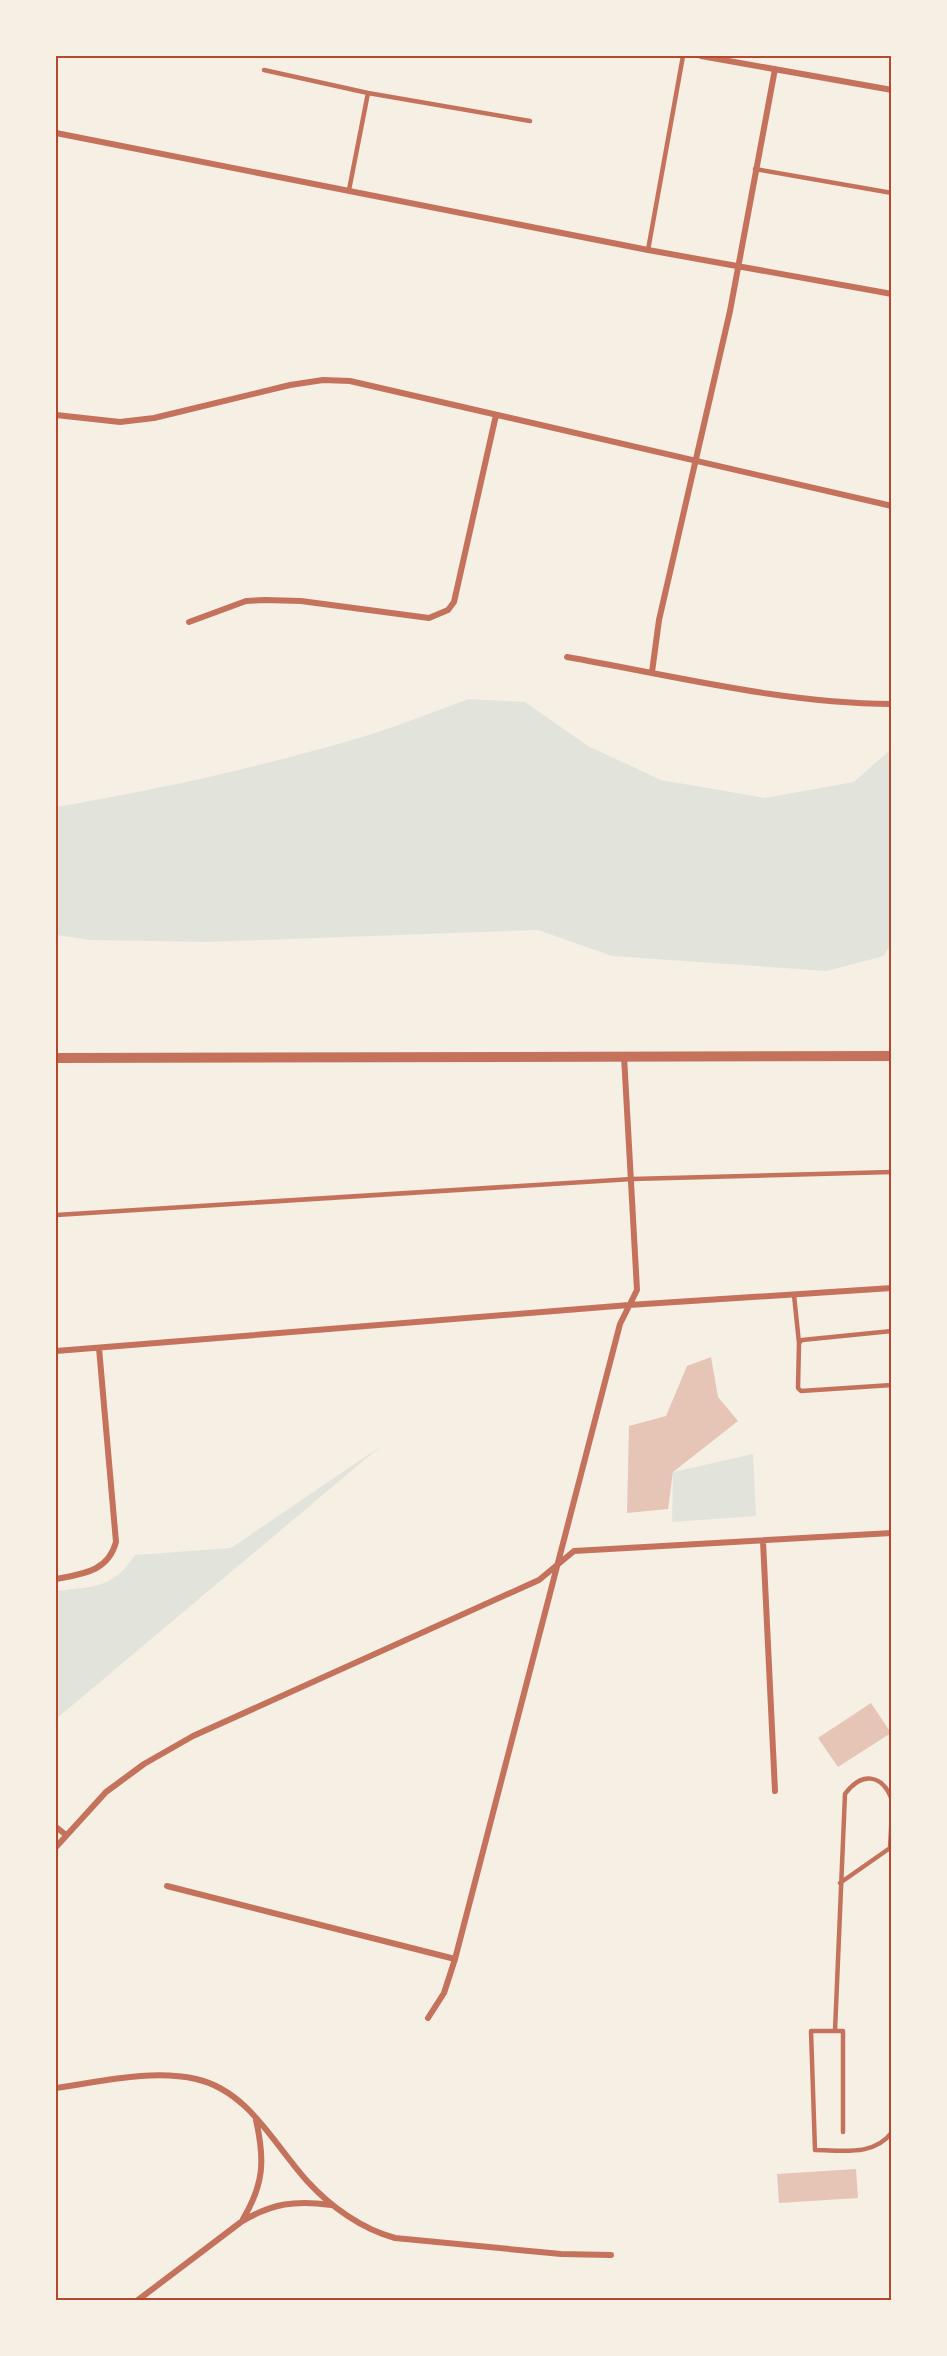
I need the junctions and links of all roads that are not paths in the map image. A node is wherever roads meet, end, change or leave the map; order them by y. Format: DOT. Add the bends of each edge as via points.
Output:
graph roads {
  1 [pos="682,56"];
  2 [pos="701,56"];
  3 [pos="775,69"];
  4 [pos="264,70"];
  5 [pos="891,90"];
  6 [pos="368,93"];
  7 [pos="530,121"];
  8 [pos="56,133"];
  9 [pos="755,169"];
  10 [pos="349,190"];
  11 [pos="891,193"];
  12 [pos="648,250"];
  13 [pos="738,267"];
  14 [pos="891,294"];
  15 [pos="56,415"];
  16 [pos="496,415"];
  17 [pos="696,461"];
  18 [pos="891,506"];
  19 [pos="189,622"];
  20 [pos="567,657"];
  21 [pos="651,672"];
  22 [pos="891,704"];
  23 [pos="624,1056"];
  24 [pos="891,1056"];
  25 [pos="56,1058"];
  26 [pos="891,1172"];
  27 [pos="632,1179"];
  28 [pos="56,1215"];
  29 [pos="891,1288"];
  30 [pos="794,1294"];
  31 [pos="629,1305"];
  32 [pos="891,1331"];
  33 [pos="799,1343"];
  34 [pos="99,1348"];
  35 [pos="56,1351"];
  36 [pos="891,1385"];
  37 [pos="891,1533"];
  38 [pos="763,1541"];
  39 [pos="556,1565"];
  40 [pos="56,1579"];
  41 [pos="775,1791"];
  42 [pos="891,1800"];
  43 [pos="891,1811"];
  44 [pos="56,1827"];
  45 [pos="66,1835"];
  46 [pos="56,1847"];
  47 [pos="840,1883"];
  48 [pos="167,1886"];
  49 [pos="454,1959"];
  50 [pos="428,2018"];
  51 [pos="835,2031"];
  52 [pos="56,2088"];
  53 [pos="255,2117"];
  54 [pos="843,2132"];
  55 [pos="891,2132"];
  56 [pos="332,2205"];
  57 [pos="241,2222"];
  58 [pos="611,2255"];
  59 [pos="138,2301"];
  1 -- 12 [label="lane"];
  2 -- 3 [label="street"];
  3 -- 5 [label="street"];
  3 -- 9 [label="street"];
  4 -- 6 [label="lane"];
  6 -- 7 [label="lane"];
  6 -- 10 [label="lane"];
  8 -- 10 [label="street"];
  9 -- 11 [label="lane"];
  9 -- 13 [label="street"];
  10 -- 12 [label="street"];
  12 -- 13 [label="street"];
  13 -- 14 [label="street"];
  13 -- 17 [label="street"];
  15 -- 16 [label="street" via="120,422 154,418 323,380 350,381"];
  16 -- 17 [label="street"];
  16 -- 19 [label="street" via="454,602 448,610 429,618 265,600 246,601"];
  17 -- 18 [label="street"];
  17 -- 21 [label="street" via="659,620"];
  20 -- 21 [label="street"];
  21 -- 22 [label="street" via="785,698"];
  23 -- 24 [label="street"];
  23 -- 25 [label="street"];
  23 -- 27 [label="street"];
  26 -- 27 [label="lane"];
  27 -- 28 [label="lane"];
  27 -- 31 [label="street" via="638,1271 637,1290"];
  29 -- 30 [label="street"];
  30 -- 31 [label="street"];
  30 -- 33 [label="lane"];
  31 -- 34 [label="street"];
  31 -- 39 [label="street" via="620,1324"];
  32 -- 33 [label="lane"];
  33 -- 36 [label="lane" via="801,1390"];
  34 -- 35 [label="street"];
  34 -- 40 [label="street" via="117,1542 101,1567"];
  37 -- 38 [label="street"];
  38 -- 39 [label="street" via="574,1551"];
  38 -- 41 [label="street"];
  39 -- 45 [label="street" via="539,1580 183,1742 106,1792"];
  39 -- 49 [label="street"];
  42 -- 47 [label="lane" via="888,1788 870,1778 860,1779 845,1794"];
  43 -- 47 [label="lane" via="890,1848"];
  44 -- 45 [label="street"];
  45 -- 46 [label="street"];
  47 -- 51 [label="lane"];
  48 -- 49 [label="street"];
  49 -- 50 [label="street" via="444,1993"];
  51 -- 54 [label="lane" via="843,2031"];
  51 -- 55 [label="lane" via="812,2031 815,2150 878,2146"];
  52 -- 53 [label="street" via="129,2078 197,2079 230,2093"];
  53 -- 56 [label="street"];
  53 -- 57 [label="street" via="263,2164 256,2196"];
  56 -- 57 [label="street" via="304,2201 285,2204 259,2211"];
  56 -- 58 [label="street" via="380,2234 395,2238"];
  57 -- 59 [label="street"];
}
